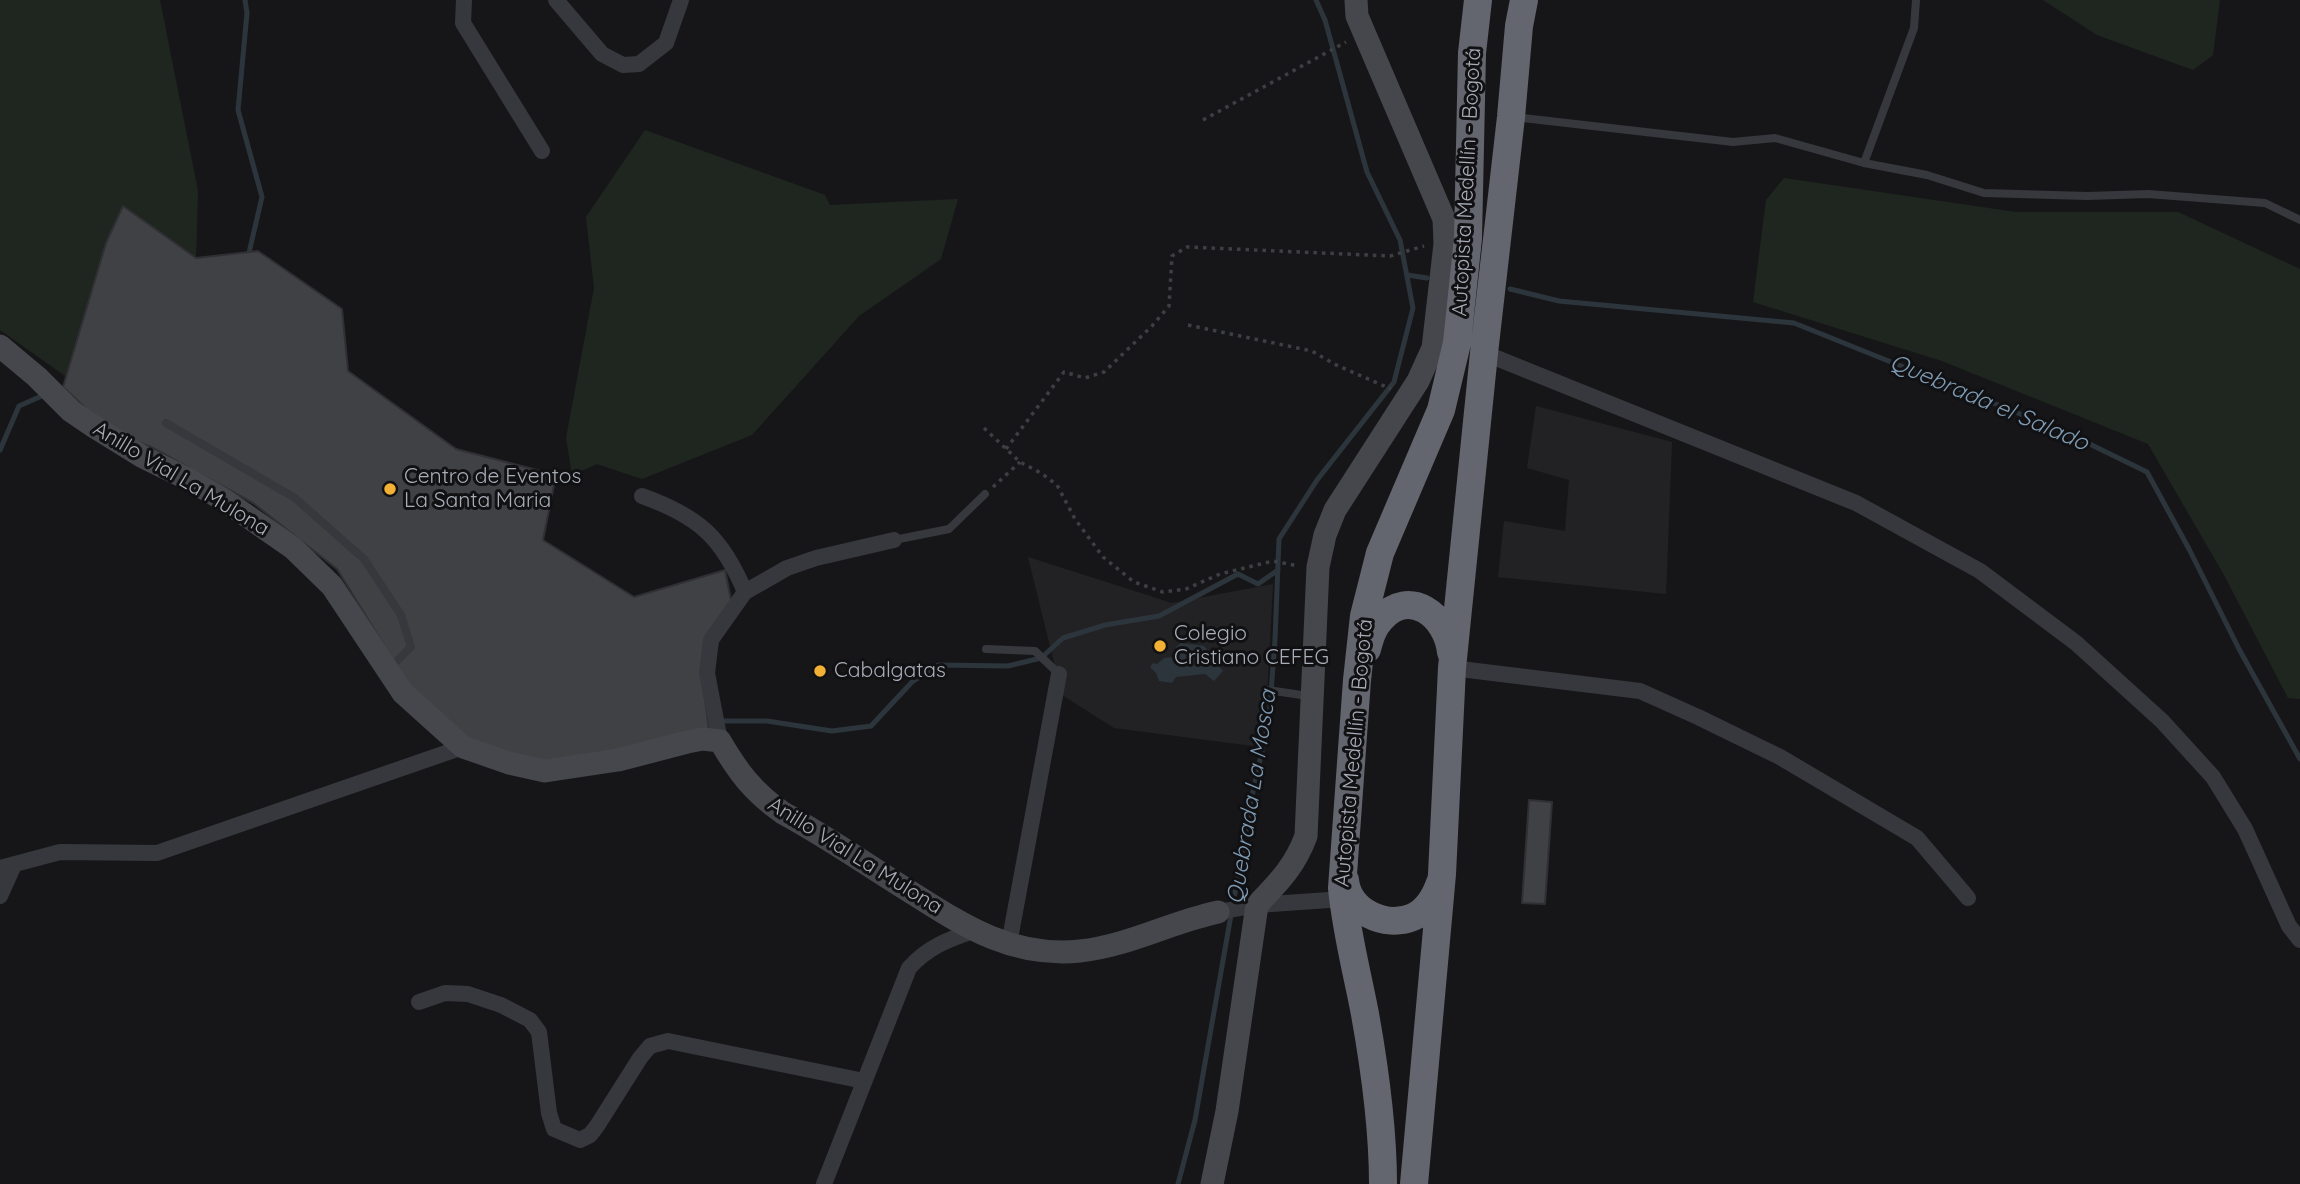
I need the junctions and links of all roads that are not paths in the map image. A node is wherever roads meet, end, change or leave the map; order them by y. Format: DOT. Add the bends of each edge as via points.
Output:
graph roads {
  1 [pos="464,0"];
  2 [pos="555,0"];
  3 [pos="681,0"];
  4 [pos="1356,0"];
  5 [pos="1478,0"];
  6 [pos="1524,0"];
  7 [pos="1916,0"];
  8 [pos="1511,117"];
  9 [pos="542,151"];
  10 [pos="1864,163"];
  11 [pos="2300,220"];
  12 [pos="0,346"];
  13 [pos="1484,353"];
  14 [pos="166,423"];
  15 [pos="985,494"];
  16 [pos="642,496"];
  17 [pos="894,540"];
  18 [pos="745,593"];
  19 [pos="986,649"];
  20 [pos="1452,668"];
  21 [pos="387,671"];
  22 [pos="1059,674"];
  23 [pos="1357,680"];
  24 [pos="1268,690"];
  25 [pos="1304,695"];
  26 [pos="719,738"];
  27 [pos="463,747"];
  28 [pos="7,867"];
  29 [pos="1343,867"];
  30 [pos="1443,874"];
  31 [pos="0,896"];
  32 [pos="1968,898"];
  33 [pos="1343,900"];
  34 [pos="1238,908"];
  35 [pos="973,931"];
  36 [pos="2300,940"];
  37 [pos="1009,944"];
  38 [pos="419,1002"];
  39 [pos="864,1081"];
  40 [pos="824,1184"];
  41 [pos="1212,1184"];
  42 [pos="1383,1184"];
  43 [pos="1414,1184"];
  1 -- 9 [label="street" via="463,23"];
  2 -- 3 [label="street" via="602,54 623,65 639,64 666,43"];
  4 -- 25 [label="street" via="1361,24 1444,219 1445,244 1437,326 1427,365 1335,510 1325,535"];
  5 -- 23 [label="highway, Autopista Medellín - Bogotá" via="1472,53 1468,238 1458,343 1441,410 1380,553 1364,616"];
  6 -- 8 [label="highway, Autopista Medellín - Bogotá"];
  7 -- 10 [label="lane" via="1914,28"];
  8 -- 10 [label="lane" via="1733,142 1775,138"];
  8 -- 13 [label="highway, Autopista Medellín - Bogotá"];
  10 -- 11 [label="lane" via="1927,175 1984,193 2148,194 2265,203"];
  12 -- 21 [label="street, Anillo Vial La Mulona" via="82,419 224,500 293,548 332,586"];
  13 -- 20 [label="highway, Autopista Medellín - Bogotá"];
  13 -- 36 [label="street" via="1856,503 1980,570 2076,643 2161,721 2213,777 2245,829 2289,926"];
  14 -- 21 [label="lane" via="295,498 364,559 401,614 411,647"];
  15 -- 17 [label="lane" via="949,529"];
  16 -- 18 [label="street" via="689,517 718,541"];
  17 -- 18 [label="street" via="787,568"];
  18 -- 26 [label="street" via="711,640 707,673"];
  19 -- 22 [label="lane" via="1035,651"];
  20 -- 23 [label="highway" via="1446,628 1435,615 1422,608 1400,607 1374,627"];
  20 -- 30 [label="highway, Autopista Medellín - Bogotá"];
  20 -- 32 [label="street" via="1640,691 1780,757 1917,838"];
  21 -- 27 [label="street, Anillo Vial La Mulona" via="414,704"];
  22 -- 37 [label="street"];
  23 -- 29 [label="highway, Autopista Medellín - Bogotá"];
  24 -- 25 [label="lane"];
  25 -- 34 [label="street" via="1306,836 1298,858 1280,881"];
  26 -- 27 [label="street, Anillo Vial La Mulona" via="545,771"];
  26 -- 35 [label="street, Anillo Vial La Mulona" via="740,775 769,803"];
  27 -- 28 [label="street" via="157,853 60,852"];
  28 -- 31 [label="street"];
  29 -- 30 [label="highway" via="1346,887 1356,905 1373,917 1393,921 1414,916 1430,904"];
  29 -- 33 [label="highway, Autopista Medellín - Bogotá"];
  30 -- 43 [label="highway, Autopista Medellín - Bogotá"];
  33 -- 34 [label="street"];
  33 -- 42 [label="highway, Autopista Medellín - Bogotá" via="1379,1105"];
  34 -- 37 [label="street, Anillo Vial La Mulona" via="1083,951 1061,953"];
  34 -- 41 [label="street" via="1227,1111"];
  35 -- 37 [label="street, Anillo Vial La Mulona"];
  35 -- 39 [label="street" via="942,941 909,968"];
  38 -- 39 [label="street" via="445,993 468,994 530,1020 539,1032 554,1129 580,1140 597,1126 650,1046 668,1041"];
  39 -- 40 [label="street"];
}
